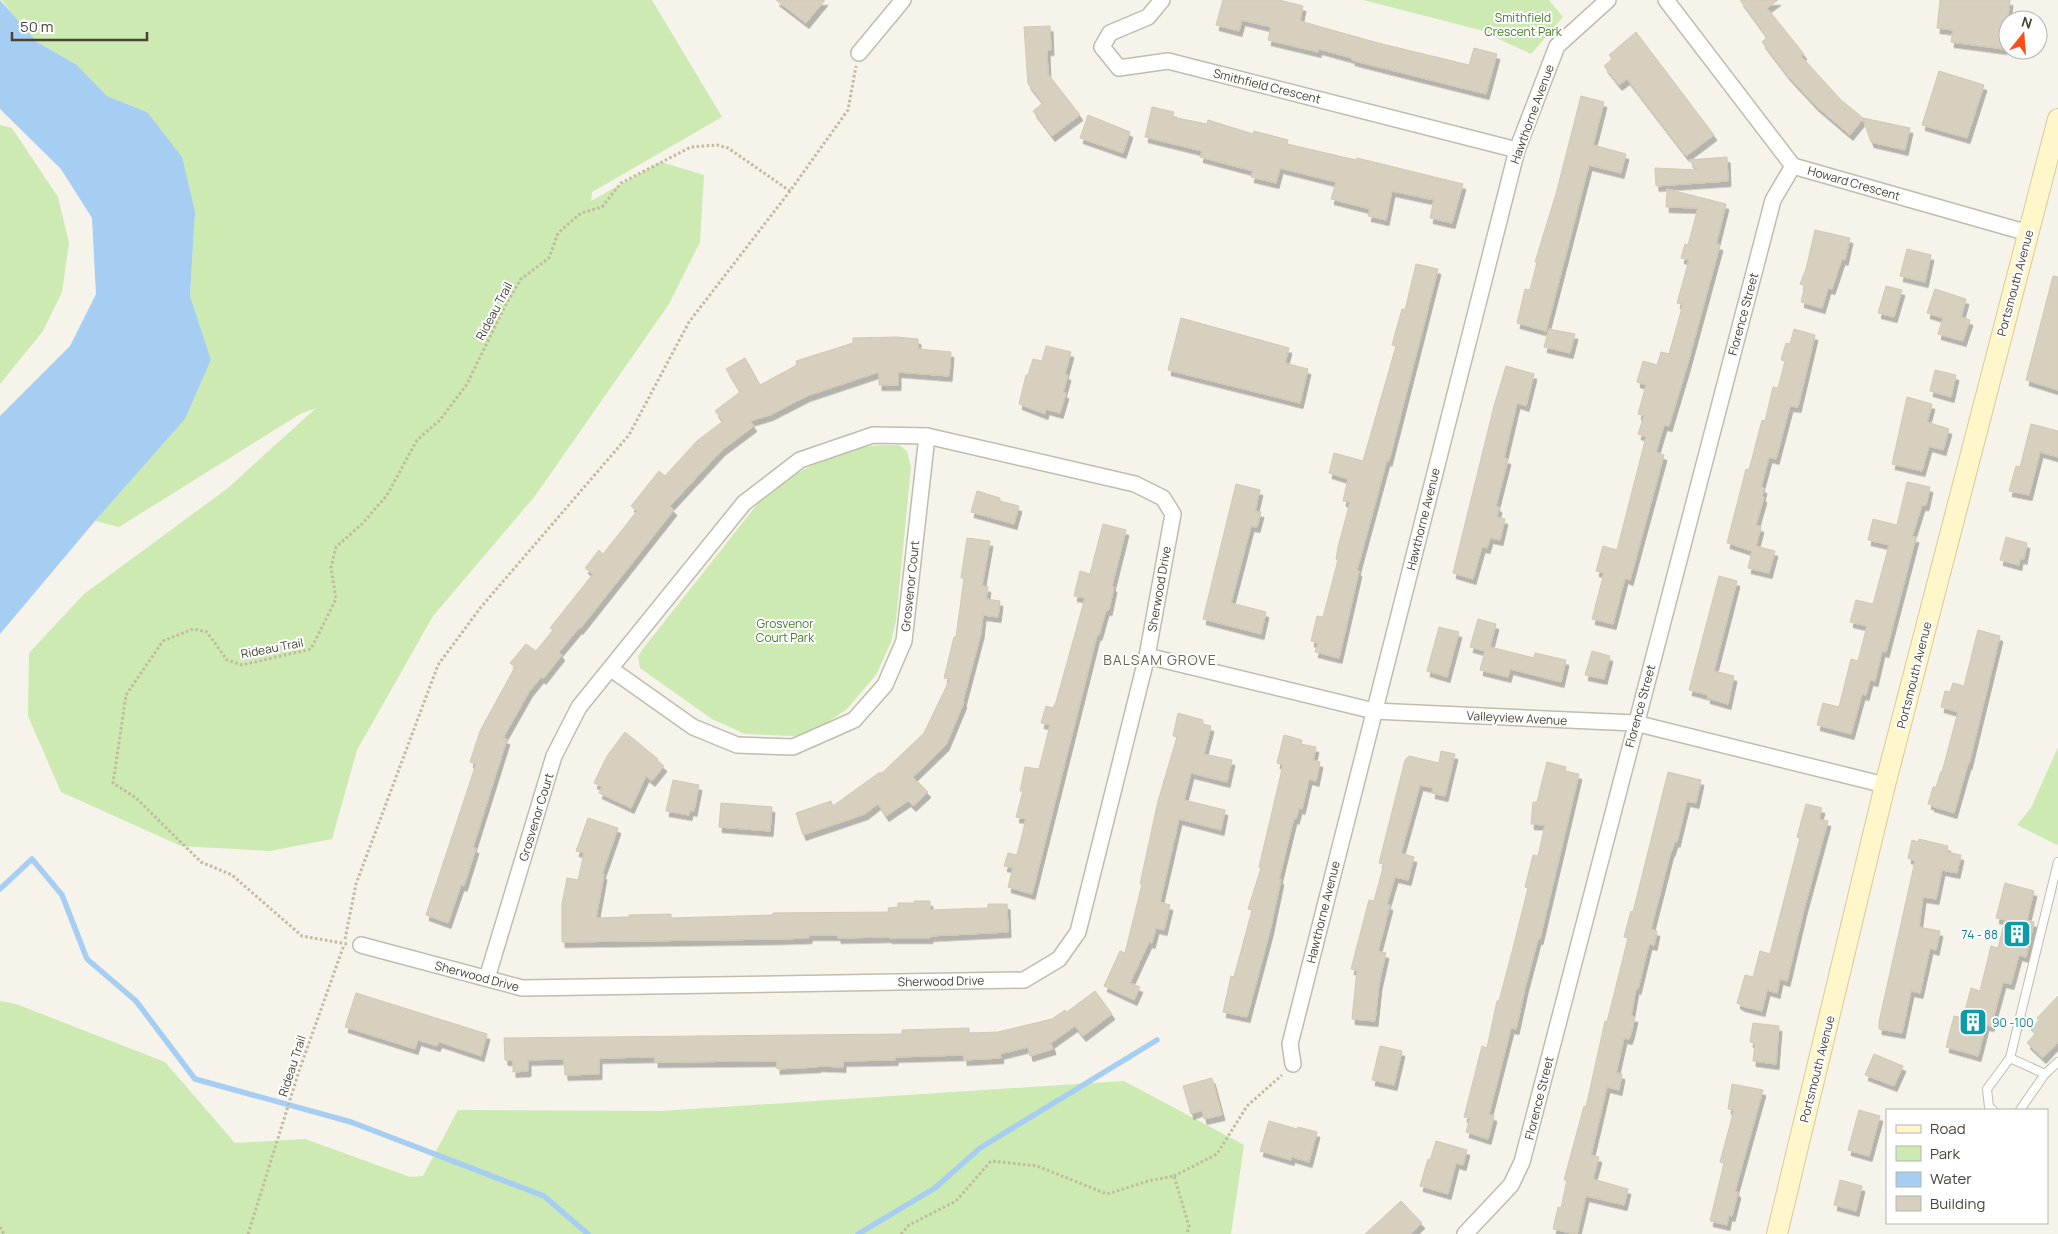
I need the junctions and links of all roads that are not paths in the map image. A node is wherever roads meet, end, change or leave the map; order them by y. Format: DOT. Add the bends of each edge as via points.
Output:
graph roads {
  1 [pos="903,0"];
  2 [pos="1162,0"];
  3 [pos="1608,0"];
  4 [pos="1666,0"];
  5 [pos="859,53"];
  6 [pos="2058,119"];
  7 [pos="1517,150"];
  8 [pos="1793,166"];
  9 [pos="2028,233"];
  10 [pos="927,436"];
  11 [pos="1173,514"];
  12 [pos="1147,656"];
  13 [pos="611,669"];
  14 [pos="1374,711"];
  15 [pos="1636,723"];
  16 [pos="1885,785"];
  17 [pos="2058,862"];
  18 [pos="361,946"];
  19 [pos="487,978"];
  20 [pos="2010,1058"];
  21 [pos="2058,1062"];
  22 [pos="1294,1064"];
  23 [pos="2046,1074"];
  24 [pos="1992,1109"];
  25 [pos="2021,1109"];
  26 [pos="1465,1234"];
  27 [pos="1777,1234"];
  1 -- 5 [label="street"];
  2 -- 7 [label="street, Smithfield Crescent" via="1148,17 1110,33 1102,47 1119,68 1168,61"];
  3 -- 7 [label="street, Hawthorne Avenue" via="1557,46"];
  4 -- 8 [label="street, Howard Crescent"];
  6 -- 9 [label="main road, Portsmouth Avenue"];
  7 -- 14 [label="street, Hawthorne Avenue"];
  8 -- 9 [label="street, Howard Crescent"];
  8 -- 15 [label="street, Florence Street" via="1773,200"];
  9 -- 16 [label="main road, Portsmouth Avenue"];
  10 -- 11 [label="street, Grosvenor Court" via="1135,484 1163,498"];
  10 -- 13 [label="street, Grosvenor Court" via="873,435 800,460 744,503"];
  10 -- 13 [label="street, Grosvenor Court" via="904,641 886,685 854,720 793,747 736,745 693,727"];
  11 -- 12 [label="street, Sherwood Drive"];
  12 -- 14 [label="street, Valleyview Avenue"];
  12 -- 19 [label="street, Sherwood Drive" via="1078,932 1059,959 1024,980 522,988"];
  13 -- 19 [label="street, Grosvenor Court" via="579,707 554,756"];
  14 -- 15 [label="street, Valleyview Avenue"];
  14 -- 22 [label="street, Hawthorne Avenue" via="1290,1044"];
  15 -- 16 [label="street, Valleyview Avenue"];
  15 -- 26 [label="street, Florence Street" via="1522,1162 1511,1185"];
  16 -- 27 [label="main road, Portsmouth Avenue"];
  17 -- 20 [label="lane"];
  18 -- 19 [label="street, Sherwood Drive"];
  20 -- 23 [label="lane"];
  20 -- 24 [label="lane" via="1987,1089"];
  21 -- 23 [label="lane"];
  23 -- 25 [label="lane"];
}
